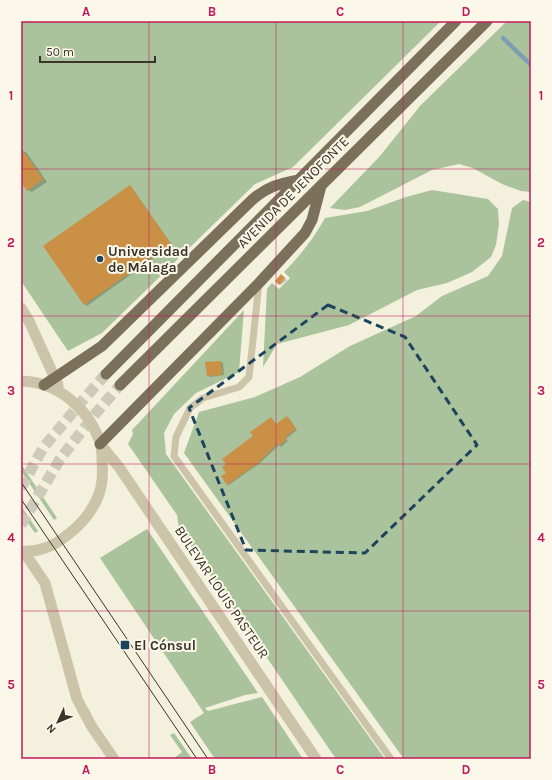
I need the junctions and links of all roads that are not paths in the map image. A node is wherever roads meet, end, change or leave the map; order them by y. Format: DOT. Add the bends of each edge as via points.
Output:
graph roads {
  1 [pos="456,21"];
  2 [pos="487,21"];
  3 [pos="299,180"];
  4 [pos="322,184"];
  5 [pos="259,283"];
  6 [pos="21,308"];
  7 [pos="106,374"];
  8 [pos="56,377"];
  9 [pos="21,381"];
  10 [pos="44,385"];
  11 [pos="120,385"];
  12 [pos="61,393"];
  13 [pos="100,444"];
  14 [pos="23,551"];
  15 [pos="114,759"];
  16 [pos="316,759"];
  17 [pos="391,759"];
  1 -- 3 [label="main road, AVENIDA DE JENOFONTE"];
  2 -- 4 [label="main road, AVENIDA DE JENOFONTE"];
  3 -- 7 [label="main road, AVENIDA DE JENOFONTE"];
  3 -- 8 [label="main road" via="263,190 102,346"];
  4 -- 5 [label="main road" via="312,220 305,233"];
  4 -- 11 [label="main road, AVENIDA DE JENOFONTE"];
  5 -- 13 [label="main road"];
  5 -- 17 [label="lane" via="249,377 239,387 203,398 190,408 176,438 174,456"];
  6 -- 8 [label="street"];
  8 -- 10 [label="main road"];
  8 -- 12 [label="street"];
  9 -- 10 [label="street"];
  10 -- 12 [label="street"];
  12 -- 13 [label="street" via="79,406 92,424"];
  13 -- 14 [label="street" via="103,473 99,493 90,512 77,528 60,541 38,550"];
  13 -- 16 [label="street, BULEVAR LOUIS PASTEUR" via="119,467"];
  14 -- 15 [label="street" via="45,583 77,699"];
}
